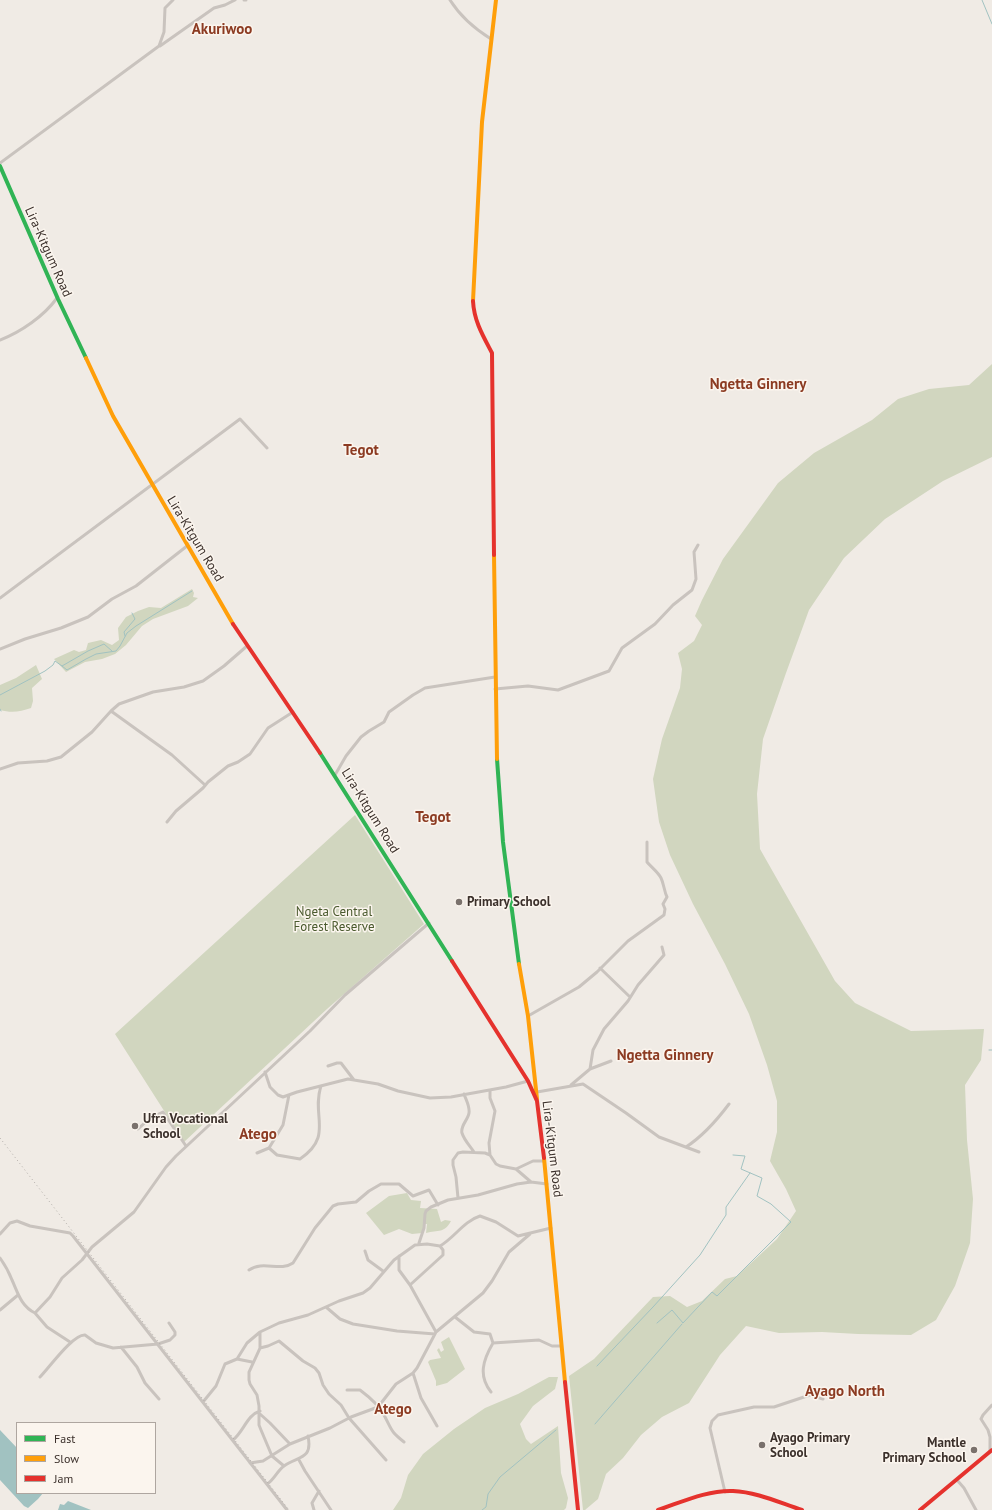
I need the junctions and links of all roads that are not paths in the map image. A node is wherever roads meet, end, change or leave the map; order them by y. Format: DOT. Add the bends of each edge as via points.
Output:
graph roads {
  1 [pos="172,0"];
  2 [pos="235,0"];
  3 [pos="450,0"];
  4 [pos="496,0"];
  5 [pos="491,39"];
  6 [pos="159,46"];
  7 [pos="0,165"];
  8 [pos="57,298"];
  9 [pos="0,340"];
  10 [pos="267,448"];
  11 [pos="150,484"];
  12 [pos="698,545"];
  13 [pos="187,546"];
  14 [pos="0,598"];
  15 [pos="247,646"];
  16 [pos="0,649"];
  17 [pos="495,677"];
  18 [pos="495,689"];
  19 [pos="110,711"];
  20 [pos="293,712"];
  21 [pos="0,769"];
  22 [pos="335,775"];
  23 [pos="205,785"];
  24 [pos="167,822"];
  25 [pos="647,842"];
  26 [pos="429,923"];
  27 [pos="662,947"];
  28 [pos="600,968"];
  29 [pos="630,997"];
  30 [pos="528,1016"];
  31 [pos="611,1060"];
  32 [pos="328,1066"];
  33 [pos="590,1069"];
  34 [pos="265,1072"];
  35 [pos="354,1080"];
  36 [pos="528,1081"];
  37 [pos="321,1086"];
  38 [pos="570,1086"];
  39 [pos="490,1090"];
  40 [pos="537,1092"];
  41 [pos="464,1094"];
  42 [pos="289,1095"];
  43 [pos="537,1101"];
  44 [pos="729,1104"];
  45 [pos="138,1129"];
  46 [pos="186,1146"];
  47 [pos="686,1147"];
  48 [pos="269,1148"];
  49 [pos="474,1152"];
  50 [pos="699,1152"];
  51 [pos="257,1153"];
  52 [pos="490,1155"];
  53 [pos="543,1161"];
  54 [pos="516,1169"];
  55 [pos="531,1182"];
  56 [pos="547,1184"];
  57 [pos="458,1198"];
  58 [pos="438,1205"];
  59 [pos="551,1228"];
  60 [pos="0,1234"];
  61 [pos="530,1234"];
  62 [pos="419,1244"];
  63 [pos="440,1246"];
  64 [pos="365,1251"];
  65 [pos="88,1253"];
  66 [pos="399,1256"];
  67 [pos="0,1258"];
  68 [pos="249,1270"];
  69 [pos="383,1271"];
  70 [pos="410,1284"];
  71 [pos="18,1295"];
  72 [pos="326,1307"];
  73 [pos="0,1310"];
  74 [pos="35,1313"];
  75 [pos="455,1317"];
  76 [pos="169,1323"];
  77 [pos="260,1332"];
  78 [pos="435,1333"];
  79 [pos="70,1342"];
  80 [pos="493,1343"];
  81 [pos="158,1344"];
  82 [pos="561,1346"];
  83 [pos="121,1348"];
  84 [pos="260,1348"];
  85 [pos="237,1359"];
  86 [pos="252,1362"];
  87 [pos="413,1373"];
  88 [pos="40,1377"];
  89 [pos="347,1390"];
  90 [pos="491,1392"];
  91 [pos="159,1399"];
  92 [pos="823,1399"];
  93 [pos="203,1402"];
  94 [pos="992,1405"];
  95 [pos="378,1406"];
  96 [pos="260,1412"];
  97 [pos="349,1418"];
  98 [pos="437,1426"];
  99 [pos="308,1436"];
  100 [pos="233,1440"];
  101 [pos="404,1442"];
  102 [pos="290,1444"];
  103 [pos="991,1451"];
  104 [pos="272,1456"];
  105 [pos="299,1460"];
  106 [pos="386,1460"];
  107 [pos="250,1463"];
  108 [pos="284,1466"];
  109 [pos="957,1480"];
  110 [pos="267,1484"];
  111 [pos="319,1491"];
  112 [pos="725,1492"];
  113 [pos="287,1510"];
  114 [pos="314,1510"];
  115 [pos="331,1510"];
  116 [pos="578,1510"];
  117 [pos="658,1510"];
  118 [pos="802,1510"];
  119 [pos="920,1510"];
  120 [pos="976,1510"];
  1 -- 6 [label="street" via="165,8 164,32"];
  2 -- 6 [label="street" via="214,8"];
  3 -- 5 [label="street" via="473,26"];
  4 -- 5 [label="main road"];
  5 -- 17 [label="main road" via="482,122 472,290 478,327 492,353 493,367"];
  6 -- 7 [label="street"];
  7 -- 8 [label="main road, Lira-Kitgum Road"];
  8 -- 9 [label="street" via="38,317"];
  8 -- 11 [label="main road, Lira-Kitgum Road" via="113,416"];
  10 -- 11 [label="street" via="240,418 173,470"];
  11 -- 13 [label="main road, Lira-Kitgum Road"];
  11 -- 14 [label="street"];
  12 -- 18 [label="street" via="694,552 696,580 692,590 673,604 655,624 622,648 609,671 558,690 528,686"];
  13 -- 15 [label="main road, Lira-Kitgum Road"];
  13 -- 16 [label="street" via="136,586 112,599 88,617"];
  15 -- 19 [label="street" via="203,681 153,692 122,702"];
  15 -- 20 [label="main road, Lira-Kitgum Road"];
  17 -- 18 [label="main road"];
  17 -- 22 [label="street" via="425,688 413,695 389,712 387,720 361,737"];
  18 -- 30 [label="main road" via="502,842"];
  19 -- 21 [label="street" via="92,732 61,757 47,761 18,763"];
  19 -- 23 [label="street" via="177,759"];
  20 -- 22 [label="main road, Lira-Kitgum Road"];
  20 -- 23 [label="street" via="268,728 246,757 228,766"];
  22 -- 26 [label="main road, Lira-Kitgum Road"];
  23 -- 24 [label="street"];
  25 -- 28 [label="street" via="647,862 660,876 665,887 667,897 663,904 664,914 628,941"];
  26 -- 34 [label="street" via="345,995"];
  26 -- 36 [label="main road, Lira-Kitgum Road"];
  27 -- 29 [label="street" via="664,954"];
  28 -- 29 [label="street"];
  28 -- 30 [label="street" via="579,987"];
  29 -- 33 [label="street" via="596,1043"];
  30 -- 40 [label="main road"];
  31 -- 33 [label="street"];
  32 -- 35 [label="street" via="341,1063"];
  33 -- 38 [label="street"];
  34 -- 42 [label="street" via="268,1083 275,1092 283,1097"];
  34 -- 46 [label="street"];
  35 -- 37 [label="street" via="348,1079"];
  35 -- 41 [label="street" via="430,1098"];
  36 -- 39 [label="street"];
  36 -- 43 [label="main road, Lira-Kitgum Road"];
  37 -- 42 [label="street"];
  37 -- 48 [label="street" via="317,1103 321,1126 313,1149 298,1159 277,1155"];
  38 -- 40 [label="street"];
  38 -- 47 [label="street" via="580,1083 586,1085 659,1137"];
  39 -- 41 [label="street"];
  39 -- 52 [label="street" via="495,1111 489,1142"];
  40 -- 43 [label="main road"];
  41 -- 49 [label="street" via="469,1112 462,1133"];
  42 -- 48 [label="street" via="283,1125"];
  43 -- 53 [label="main road, Lira-Kitgum Road"];
  44 -- 47 [label="street" via="699,1139"];
  45 -- 46 [label="street" via="150,1118 162,1112"];
  46 -- 65 [label="street" via="166,1167 134,1212 97,1242"];
  47 -- 50 [label="street"];
  48 -- 51 [label="street"];
  49 -- 52 [label="street"];
  49 -- 57 [label="street" via="458,1153 453,1160"];
  52 -- 54 [label="street" via="496,1164"];
  53 -- 54 [label="street"];
  53 -- 56 [label="main road, Lira-Kitgum Road"];
  54 -- 55 [label="street"];
  55 -- 56 [label="street"];
  55 -- 57 [label="street"];
  56 -- 59 [label="main road, Lira-Kitgum Road"];
  57 -- 58 [label="street"];
  58 -- 62 [label="street" via="426,1211"];
  58 -- 68 [label="street" via="429,1190 414,1196 399,1184 381,1184 356,1202 333,1206 290,1265 261,1265"];
  59 -- 61 [label="street"];
  59 -- 82 [label="main road, Lira-Kitgum Road"];
  60 -- 65 [label="street" via="10,1223 17,1221 30,1226 70,1233"];
  61 -- 63 [label="street" via="517,1235 480,1216 465,1224"];
  61 -- 75 [label="street" via="509,1252 482,1293"];
  62 -- 63 [label="street"];
  62 -- 66 [label="street"];
  63 -- 70 [label="street" via="443,1255"];
  64 -- 69 [label="street" via="368,1260"];
  65 -- 74 [label="street" via="62,1278 50,1297"];
  65 -- 81 [label="street"];
  66 -- 69 [label="street"];
  66 -- 70 [label="street" via="400,1272"];
  67 -- 71 [label="street"];
  69 -- 72 [label="street" via="363,1293"];
  70 -- 78 [label="street"];
  71 -- 73 [label="street"];
  71 -- 74 [label="street"];
  72 -- 77 [label="street"];
  72 -- 78 [label="street" via="340,1319 353,1324"];
  74 -- 79 [label="street" via="47,1327"];
  75 -- 78 [label="street"];
  75 -- 80 [label="street" via="474,1332 490,1334"];
  76 -- 81 [label="street" via="175,1335 170,1340"];
  77 -- 84 [label="street"];
  77 -- 85 [label="street" via="247,1343"];
  78 -- 87 [label="street"];
  79 -- 83 [label="street" via="82,1334 102,1346"];
  79 -- 88 [label="street"];
  80 -- 82 [label="street" via="539,1340 552,1346"];
  80 -- 90 [label="street" via="486,1355 483,1376"];
  81 -- 83 [label="street"];
  81 -- 93 [label="street"];
  82 -- 116 [label="main road, Lira-Kitgum Road"];
  83 -- 91 [label="street"];
  84 -- 86 [label="street"];
  84 -- 97 [label="street" via="278,1341 314,1368 329,1394 341,1405"];
  85 -- 86 [label="street"];
  85 -- 93 [label="street" via="225,1364 217,1383"];
  86 -- 96 [label="street" via="249,1380 257,1396"];
  87 -- 95 [label="street" via="396,1384"];
  87 -- 98 [label="street" via="421,1398"];
  89 -- 95 [label="street" via="360,1390"];
  92 -- 112 [label="street" via="810,1395 774,1406 718,1415 710,1428"];
  93 -- 100 [label="street"];
  94 -- 103 [label="street" via="981,1420 988,1430"];
  95 -- 97 [label="street"];
  95 -- 101 [label="street" via="394,1434"];
  96 -- 100 [label="street" via="252,1414"];
  96 -- 102 [label="street"];
  96 -- 104 [label="street" via="259,1425"];
  97 -- 99 [label="street"];
  97 -- 106 [label="street"];
  99 -- 102 [label="street"];
  99 -- 105 [label="street" via="309,1449"];
  100 -- 107 [label="street"];
  102 -- 104 [label="street"];
  103 -- 109 [label="main road"];
  104 -- 107 [label="street" via="260,1462"];
  104 -- 108 [label="street"];
  105 -- 108 [label="street"];
  105 -- 111 [label="street"];
  107 -- 110 [label="street"];
  108 -- 110 [label="street"];
  109 -- 119 [label="main road"];
  109 -- 120 [label="street"];
  110 -- 113 [label="street"];
  111 -- 114 [label="street" via="312,1503"];
  111 -- 115 [label="street"];
  112 -- 117 [label="main road" via="701,1496"];
  112 -- 118 [label="main road" via="740,1492"];
}
